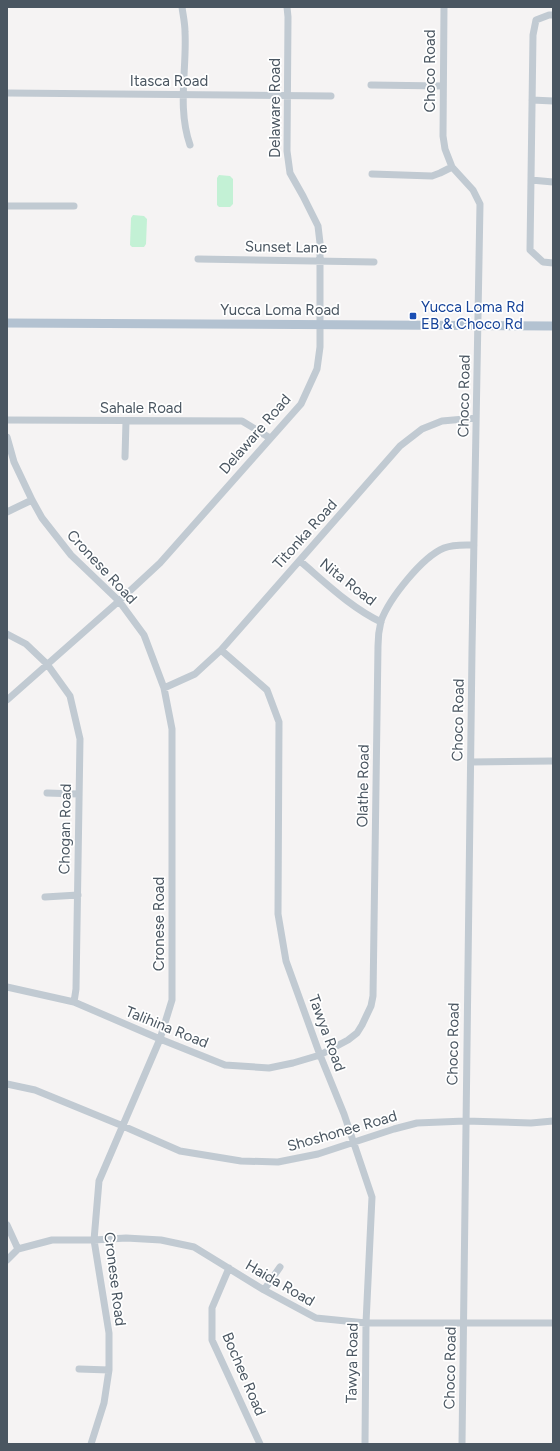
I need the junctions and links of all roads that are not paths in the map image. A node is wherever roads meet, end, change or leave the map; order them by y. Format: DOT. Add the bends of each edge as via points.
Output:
graph roads {
  1 [pos="182,7"];
  2 [pos="287,7"];
  3 [pos="444,7"];
  4 [pos="553,15"];
  5 [pos="371,85"];
  6 [pos="443,86"];
  7 [pos="7,94"];
  8 [pos="183,94"];
  9 [pos="288,95"];
  10 [pos="331,96"];
  11 [pos="532,100"];
  12 [pos="553,101"];
  13 [pos="190,145"];
  14 [pos="452,166"];
  15 [pos="372,174"];
  16 [pos="531,180"];
  17 [pos="553,182"];
  18 [pos="7,206"];
  19 [pos="74,206"];
  20 [pos="198,259"];
  21 [pos="320,261"];
  22 [pos="374,262"];
  23 [pos="553,263"];
  24 [pos="7,323"];
  25 [pos="320,324"];
  26 [pos="478,326"];
  27 [pos="553,326"];
  28 [pos="476,418"];
  29 [pos="7,420"];
  30 [pos="126,420"];
  31 [pos="7,436"];
  32 [pos="270,438"];
  33 [pos="125,457"];
  34 [pos="32,500"];
  35 [pos="7,512"];
  36 [pos="474,545"];
  37 [pos="300,560"];
  38 [pos="120,601"];
  39 [pos="381,622"];
  40 [pos="7,634"];
  41 [pos="220,650"];
  42 [pos="47,664"];
  43 [pos="164,688"];
  44 [pos="7,700"];
  45 [pos="553,761"];
  46 [pos="471,762"];
  47 [pos="47,793"];
  48 [pos="78,794"];
  49 [pos="78,895"];
  50 [pos="45,897"];
  51 [pos="7,987"];
  52 [pos="74,1002"];
  53 [pos="160,1039"];
  54 [pos="320,1055"];
  55 [pos="7,1084"];
  56 [pos="465,1121"];
  57 [pos="553,1121"];
  58 [pos="123,1126"];
  59 [pos="354,1142"];
  60 [pos="7,1225"];
  61 [pos="94,1240"];
  62 [pos="18,1249"];
  63 [pos="7,1260"];
  64 [pos="280,1267"];
  65 [pos="229,1268"];
  66 [pos="264,1290"];
  67 [pos="366,1323"];
  68 [pos="464,1323"];
  69 [pos="553,1323"];
  70 [pos="79,1369"];
  71 [pos="109,1370"];
  72 [pos="91,1444"];
  73 [pos="260,1444"];
  74 [pos="365,1444"];
  75 [pos="462,1444"];
  1 -- 8 [label="street" via="185,32"];
  2 -- 9 [label="street, Delaware Road"];
  3 -- 6 [label="street, Choco Road"];
  4 -- 11 [label="street" via="536,20 533,35"];
  5 -- 6 [label="street"];
  6 -- 14 [label="street, Choco Road" via="443,136 445,150"];
  7 -- 8 [label="street, Itasca Road"];
  8 -- 9 [label="street, Itasca Road"];
  8 -- 13 [label="street" via="186,133"];
  9 -- 10 [label="street, Itasca Road"];
  9 -- 21 [label="street, Delaware Road" via="286,151 290,173 318,226"];
  11 -- 12 [label="street"];
  11 -- 16 [label="street"];
  14 -- 15 [label="street" via="432,176"];
  14 -- 26 [label="street, Choco Road" via="473,190 480,204"];
  16 -- 17 [label="street"];
  16 -- 23 [label="street" via="530,250 543,262"];
  18 -- 19 [label="street"];
  20 -- 21 [label="street, Sunset Lane"];
  21 -- 22 [label="street, Sunset Lane"];
  21 -- 25 [label="street, Delaware Road"];
  24 -- 25 [label="main road, Yucca Loma Road"];
  25 -- 26 [label="main road, Yucca Loma Road"];
  25 -- 32 [label="street, Delaware Road" via="317,369 301,404"];
  26 -- 27 [label="main road, Yucca Loma Road"];
  26 -- 28 [label="street, Choco Road"];
  28 -- 36 [label="street, Choco Road"];
  28 -- 37 [label="street, Titonka Road" via="442,421 422,429 400,446"];
  29 -- 30 [label="street, Sahale Road"];
  30 -- 32 [label="street, Sahale Road" via="242,421"];
  30 -- 33 [label="street"];
  31 -- 34 [label="street, Cronese Road" via="14,462"];
  32 -- 38 [label="street, Delaware Road" via="160,563"];
  34 -- 35 [label="street"];
  34 -- 38 [label="street, Cronese Road" via="42,518 71,554"];
  36 -- 39 [label="street, Olathe Road" via="455,545 430,556 398,592 386,609"];
  36 -- 46 [label="street, Choco Road"];
  37 -- 39 [label="street, Nita Road" via="353,606"];
  37 -- 41 [label="street, Titonka Road"];
  38 -- 42 [label="street, Delaware Road"];
  38 -- 43 [label="street, Cronese Road" via="144,635"];
  39 -- 54 [label="street, Olathe Road" via="378,646 373,996 367,1017 357,1033"];
  40 -- 42 [label="street, Chogan Road" via="26,644"];
  41 -- 43 [label="street, Titonka Road" via="195,674"];
  41 -- 54 [label="street, Tawya Road" via="267,690 280,722 278,914 286,961"];
  42 -- 44 [label="street, Delaware Road"];
  42 -- 48 [label="street, Chogan Road" via="70,696 80,739"];
  43 -- 53 [label="street, Cronese Road" via="172,729 172,1000"];
  45 -- 46 [label="street"];
  46 -- 56 [label="street, Choco Road"];
  47 -- 48 [label="street"];
  48 -- 49 [label="street, Chogan Road"];
  49 -- 50 [label="street"];
  49 -- 52 [label="street, Chogan Road"];
  51 -- 52 [label="street, Talihina Road"];
  52 -- 53 [label="street, Talihina Road"];
  53 -- 54 [label="street, Talihina Road" via="224,1065 269,1068"];
  53 -- 58 [label="street, Cronese Road"];
  54 -- 59 [label="street, Tawya Road"];
  55 -- 58 [label="street, Shoshonee Road" via="34,1090"];
  56 -- 57 [label="street, Shoshonee Road"];
  56 -- 59 [label="street, Shoshonee Road" via="417,1123"];
  56 -- 68 [label="street, Choco Road"];
  58 -- 59 [label="street, Shoshonee Road" via="180,1151 241,1161 278,1162 318,1154"];
  58 -- 61 [label="street, Cronese Road" via="99,1181"];
  59 -- 67 [label="street, Tawya Road" via="372,1197"];
  60 -- 62 [label="street"];
  61 -- 62 [label="street, Haida Road" via="52,1240"];
  61 -- 65 [label="street, Haida Road" via="161,1240 194,1247"];
  61 -- 71 [label="street, Cronese Road" via="109,1333"];
  62 -- 63 [label="street"];
  64 -- 66 [label="street"];
  65 -- 66 [label="street, Haida Road"];
  65 -- 73 [label="street, Bochee Road" via="212,1308 212,1340"];
  66 -- 67 [label="street, Haida Road" via="316,1318"];
  67 -- 68 [label="street, Haida Road"];
  67 -- 74 [label="street, Tawya Road"];
  68 -- 69 [label="street, Haida Road"];
  68 -- 75 [label="street, Choco Road"];
  70 -- 71 [label="street"];
  71 -- 72 [label="street, Cronese Road" via="104,1402"];
}
